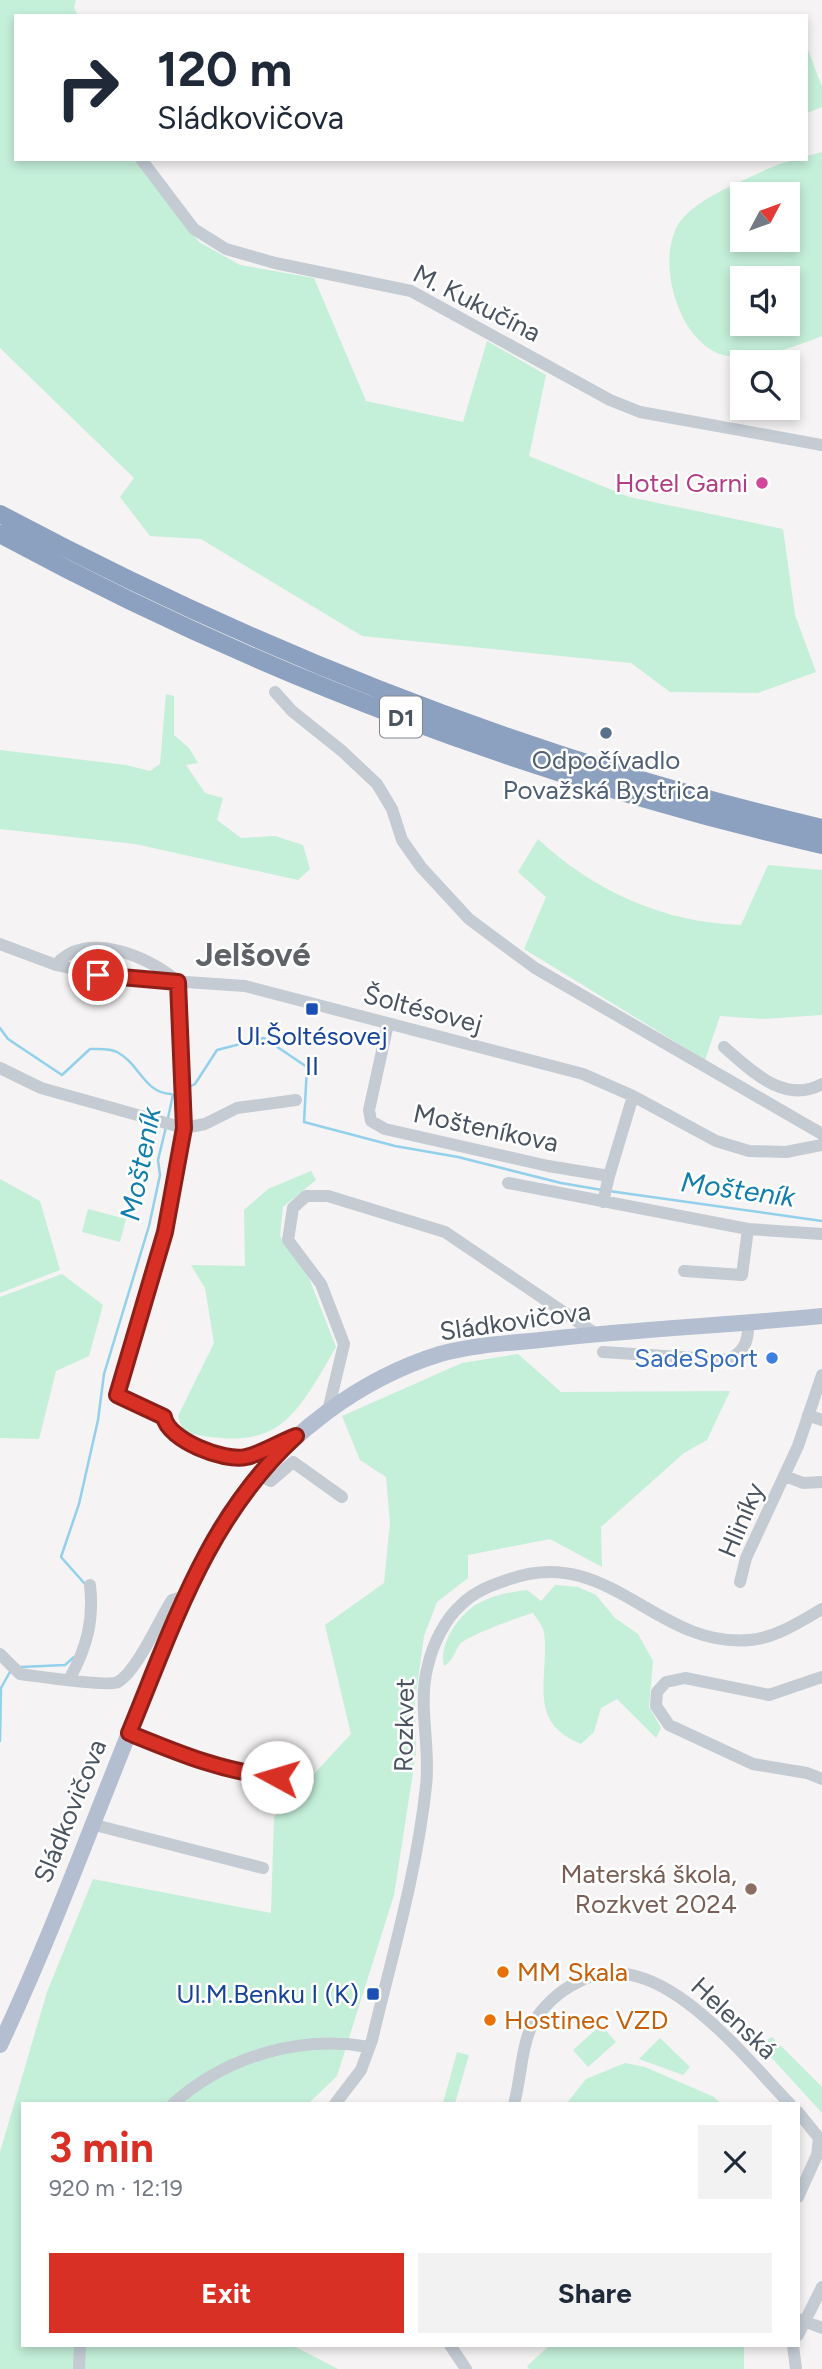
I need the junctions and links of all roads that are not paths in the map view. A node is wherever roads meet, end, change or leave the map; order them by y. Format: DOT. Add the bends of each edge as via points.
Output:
graph roads {
  1 [pos="143,161"];
  2 [pos="822,445"];
  3 [pos="0,514"];
  4 [pos="0,534"];
  5 [pos="275,692"];
  6 [pos="822,828"];
  7 [pos="822,845"];
  8 [pos="0,944"];
  9 [pos="57,965"];
  10 [pos="178,982"];
  11 [pos="388,1024"];
  12 [pos="724,1047"];
  13 [pos="0,1068"];
  14 [pos="822,1084"];
  15 [pos="634,1096"];
  16 [pos="296,1100"];
  17 [pos="184,1128"];
  18 [pos="822,1134"];
  19 [pos="822,1145"];
  20 [pos="508,1183"];
  21 [pos="606,1190"];
  22 [pos="748,1229"];
  23 [pos="822,1234"];
  24 [pos="684,1271"];
  25 [pos="822,1316"];
  26 [pos="748,1323"];
  27 [pos="596,1334"];
  28 [pos="603,1352"];
  29 [pos="822,1375"];
  30 [pos="328,1411"];
  31 [pos="808,1415"];
  32 [pos="822,1420"];
  33 [pos="296,1436"];
  34 [pos="258,1475"];
  35 [pos="785,1476"];
  36 [pos="822,1482"];
  37 [pos="342,1497"];
  38 [pos="740,1582"];
  39 [pos="90,1585"];
  40 [pos="187,1596"];
  41 [pos="822,1609"];
  42 [pos="0,1654"];
  43 [pos="822,1676"];
  44 [pos="71,1678"];
  45 [pos="129,1733"];
  46 [pos="277,1777"];
  47 [pos="822,1779"];
  48 [pos="92,1824"];
  49 [pos="262,1868"];
  50 [pos="0,2045"];
  51 [pos="369,2048"];
  52 [pos="176,2102"];
  53 [pos="337,2102"];
  54 [pos="514,2102"];
  55 [pos="788,2102"];
  56 [pos="800,2115"];
  57 [pos="800,2193"];
  58 [pos="822,2287"];
  59 [pos="811,2324"];
  60 [pos="80,2347"];
  61 [pos="451,2347"];
  62 [pos="793,2347"];
  63 [pos="79,2369"];
  64 [pos="466,2369"];
  65 [pos="796,2369"];
  1 -- 2 [label="street, M. Kukučína" via="194,229 235,253 411,291 640,412"];
  3 -- 6 [label="highway, D1" via="215,622 418,706 619,774"];
  4 -- 7 [label="highway, D1" via="209,638 424,726 613,790"];
  5 -- 18 [label="street" via="377,784 392,809 402,840 469,919 535,968"];
  8 -- 9 [label="street, Šoltésovej"];
  9 -- 10 [label="street, Šoltésovej" via="112,977"];
  9 -- 10 [label="street" via="72,951 98,947 150,962"];
  10 -- 11 [label="street, Šoltésovej" via="236,984"];
  10 -- 17 [label="street"];
  11 -- 15 [label="street, Šoltésovej" via="583,1074"];
  11 -- 21 [label="street, Mošteníkova" via="369,1110 371,1121 385,1129 548,1166"];
  12 -- 14 [label="street" via="775,1086 794,1091"];
  13 -- 17 [label="street" via="41,1088"];
  15 -- 19 [label="street, Šoltésovej" via="716,1141 749,1151 786,1152"];
  15 -- 21 [label="street"];
  16 -- 17 [label="street" via="237,1108 205,1124"];
  17 -- 33 [label="street" via="165,1232 117,1395 164,1417 179,1439 207,1451 245,1458"];
  20 -- 21 [label="street, Mošteníkova"];
  21 -- 22 [label="street, Mošteníkova"];
  22 -- 23 [label="street, Mošteníkova"];
  22 -- 24 [label="street" via="742,1275"];
  25 -- 26 [label="main road, Sládkovičova"];
  26 -- 27 [label="main road, Sládkovičova"];
  26 -- 28 [label="street, Sládkovičova" via="747,1342 727,1360"];
  27 -- 30 [label="main road, Sládkovičova" via="482,1345 439,1355"];
  27 -- 30 [label="street" via="445,1232 328,1196 306,1196 293,1208 288,1240 321,1284 344,1344"];
  29 -- 31 [label="street, Hliníky"];
  30 -- 33 [label="main road, Sládkovičova"];
  31 -- 32 [label="street"];
  31 -- 35 [label="street, Hliníky"];
  33 -- 34 [label="main road, Sládkovičova"];
  34 -- 37 [label="street" via="271,1481 293,1462"];
  34 -- 40 [label="main road, Sládkovičova" via="218,1531"];
  35 -- 36 [label="street, Hliníky" via="803,1483"];
  35 -- 38 [label="street, Hliníky"];
  39 -- 44 [label="street" via="93,1613 85,1651"];
  40 -- 44 [label="street, Sládkovičova" via="172,1600 131,1670 117,1682"];
  40 -- 45 [label="main road, Sládkovičova"];
  41 -- 51 [label="street, Rozkvet" via="767,1636 732,1640 689,1630 609,1586 552,1570 482,1589 457,1608 440,1633 428,1665 423,1714 427,1782 421,1831"];
  42 -- 44 [label="street, Sládkovičova" via="20,1674"];
  43 -- 47 [label="street" via="769,1695 685,1678 666,1682 657,1692 656,1706 669,1725 753,1764"];
  45 -- 46 [label="street" via="206,1764"];
  45 -- 48 [label="main road, Sládkovičova"];
  48 -- 49 [label="street"];
  48 -- 50 [label="main road, Sládkovičova"];
  51 -- 52 [label="street" via="328,2041 261,2054 217,2070"];
  51 -- 53 [label="street, Rozkvet" via="361,2070"];
  54 -- 55 [label="street, Helenská" via="528,2034 544,2008 590,1976 623,1972 650,1979 678,1995"];
  56 -- 57 [label="street" via="818,2138 817,2155"];
  58 -- 59 [label="street"];
  60 -- 63 [label="street"];
  61 -- 64 [label="street"];
  62 -- 65 [label="street"];
}
